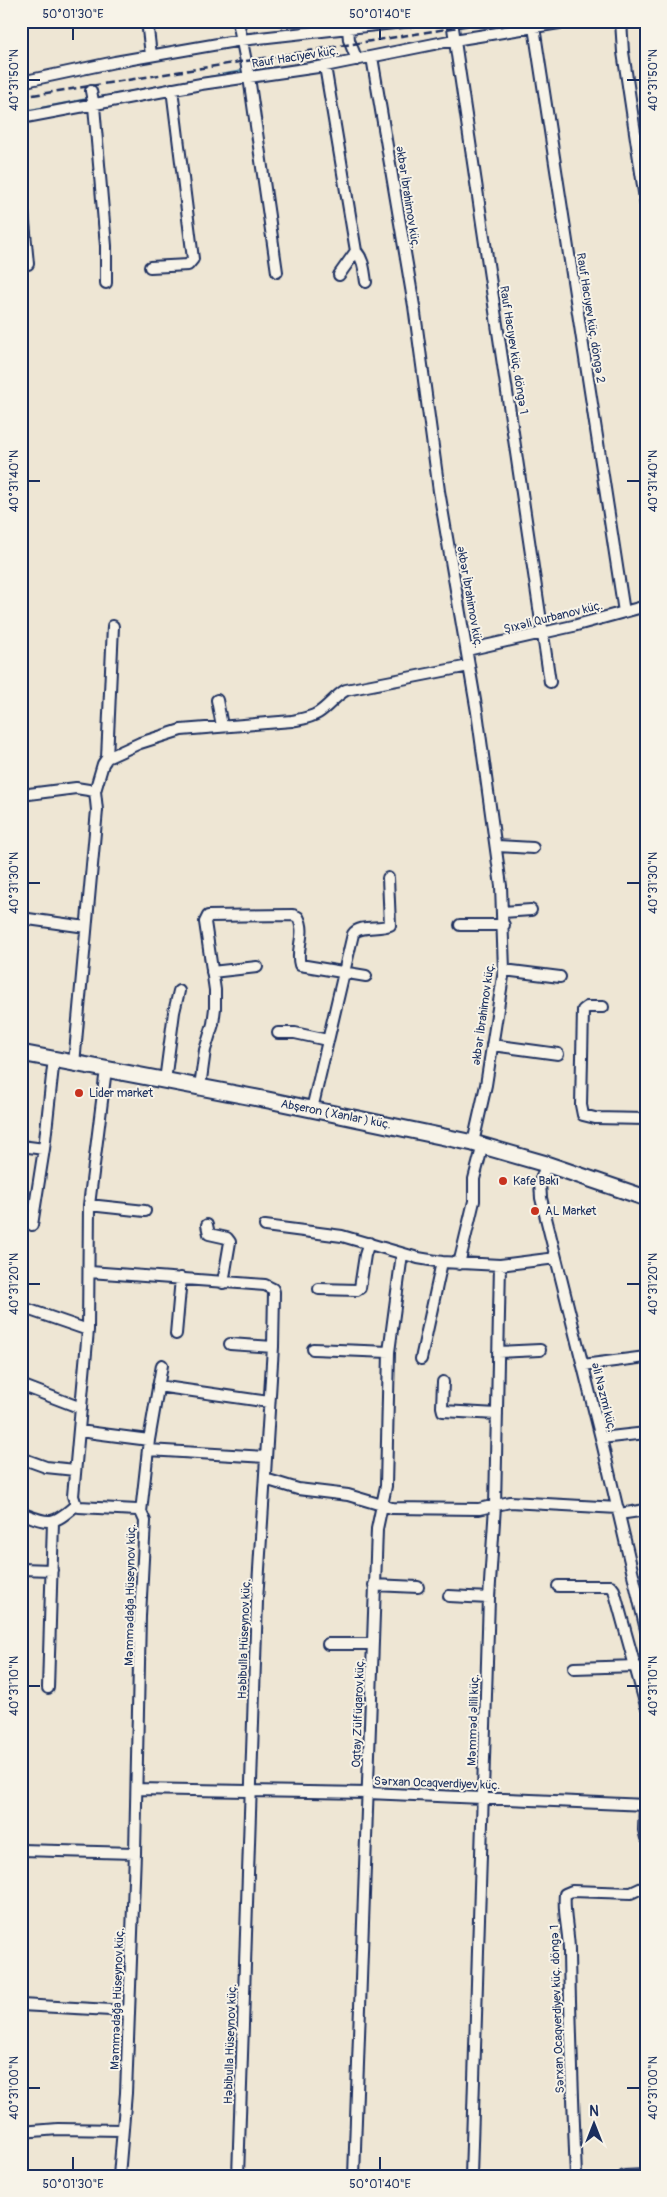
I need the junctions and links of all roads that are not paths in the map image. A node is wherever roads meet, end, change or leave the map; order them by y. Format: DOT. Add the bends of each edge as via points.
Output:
graph roads {
  1 [pos="147,21"];
  2 [pos="238,21"];
  3 [pos="412,21"];
  4 [pos="452,21"];
  5 [pos="572,21"];
  6 [pos="622,21"];
  7 [pos="534,27"];
  8 [pos="348,28"];
  9 [pos="241,40"];
  10 [pos="454,40"];
  11 [pos="151,56"];
  12 [pos="372,57"];
  13 [pos="357,60"];
  14 [pos="325,66"];
  15 [pos="249,77"];
  16 [pos="21,82"];
  17 [pos="172,89"];
  18 [pos="91,91"];
  19 [pos="94,106"];
  20 [pos="21,118"];
  21 [pos="21,191"];
  22 [pos="646,206"];
  23 [pos="356,251"];
  24 [pos="28,264"];
  25 [pos="150,266"];
  26 [pos="277,272"];
  27 [pos="339,276"];
  28 [pos="366,282"];
  29 [pos="106,283"];
  30 [pos="646,606"];
  31 [pos="624,612"];
  32 [pos="114,626"];
  33 [pos="543,632"];
  34 [pos="467,650"];
  35 [pos="469,666"];
  36 [pos="550,682"];
  37 [pos="217,700"];
  38 [pos="222,726"];
  39 [pos="107,758"];
  40 [pos="95,791"];
  41 [pos="21,795"];
  42 [pos="497,846"];
  43 [pos="533,848"];
  44 [pos="388,878"];
  45 [pos="531,910"];
  46 [pos="503,912"];
  47 [pos="21,918"];
  48 [pos="460,925"];
  49 [pos="504,925"];
  50 [pos="86,927"];
  51 [pos="257,967"];
  52 [pos="504,970"];
  53 [pos="212,972"];
  54 [pos="343,972"];
  55 [pos="366,976"];
  56 [pos="560,977"];
  57 [pos="179,991"];
  58 [pos="603,1007"];
  59 [pos="278,1033"];
  60 [pos="327,1040"];
  61 [pos="492,1045"];
  62 [pos="21,1053"];
  63 [pos="558,1054"];
  64 [pos="21,1061"];
  65 [pos="74,1064"];
  66 [pos="53,1067"];
  67 [pos="105,1077"];
  68 [pos="166,1081"];
  69 [pos="200,1087"];
  70 [pos="312,1109"];
  71 [pos="646,1118"];
  72 [pos="21,1146"];
  73 [pos="477,1147"];
  74 [pos="44,1149"];
  75 [pos="545,1167"];
  76 [pos="646,1198"];
  77 [pos="89,1205"];
  78 [pos="646,1206"];
  79 [pos="145,1211"];
  80 [pos="32,1225"];
  81 [pos="207,1225"];
  82 [pos="265,1226"];
  83 [pos="369,1243"];
  84 [pos="402,1254"];
  85 [pos="556,1258"];
  86 [pos="442,1262"];
  87 [pos="459,1264"];
  88 [pos="500,1265"];
  89 [pos="90,1272"];
  90 [pos="181,1278"];
  91 [pos="223,1283"];
  92 [pos="319,1288"];
  93 [pos="21,1307"];
  94 [pos="88,1330"];
  95 [pos="176,1334"];
  96 [pos="230,1344"];
  97 [pos="273,1347"];
  98 [pos="313,1349"];
  99 [pos="540,1350"];
  100 [pos="389,1352"];
  101 [pos="498,1352"];
  102 [pos="646,1357"];
  103 [pos="421,1359"];
  104 [pos="583,1365"];
  105 [pos="162,1366"];
  106 [pos="443,1382"];
  107 [pos="21,1385"];
  108 [pos="158,1386"];
  109 [pos="269,1402"];
  110 [pos="81,1408"];
  111 [pos="497,1414"];
  112 [pos="79,1431"];
  113 [pos="646,1433"];
  114 [pos="601,1438"];
  115 [pos="148,1445"];
  116 [pos="266,1457"];
  117 [pos="21,1458"];
  118 [pos="75,1470"];
  119 [pos="265,1479"];
  120 [pos="76,1505"];
  121 [pos="494,1506"];
  122 [pos="383,1507"];
  123 [pos="646,1510"];
  124 [pos="618,1511"];
  125 [pos="141,1512"];
  126 [pos="21,1513"];
  127 [pos="53,1522"];
  128 [pos="21,1569"];
  129 [pos="52,1570"];
  130 [pos="374,1585"];
  131 [pos="558,1586"];
  132 [pos="418,1587"];
  133 [pos="449,1596"];
  134 [pos="489,1598"];
  135 [pos="646,1630"];
  136 [pos="328,1644"];
  137 [pos="372,1644"];
  138 [pos="636,1666"];
  139 [pos="574,1668"];
  140 [pos="48,1688"];
  141 [pos="646,1706"];
  142 [pos="137,1789"];
  143 [pos="252,1790"];
  144 [pos="368,1793"];
  145 [pos="484,1797"];
  146 [pos="645,1805"];
  147 [pos="646,1838"];
  148 [pos="21,1850"];
  149 [pos="135,1853"];
  150 [pos="646,1886"];
  151 [pos="21,2005"];
  152 [pos="129,2011"];
  153 [pos="122,2130"];
  154 [pos="21,2132"];
  155 [pos="646,2175"];
  156 [pos="119,2176"];
  157 [pos="238,2176"];
  158 [pos="354,2176"];
  159 [pos="471,2176"];
  160 [pos="576,2176"];
  161 [pos="624,2176"];
  1 -- 11 [label="street"];
  2 -- 9 [label="street"];
  3 -- 8 [label="street, Rauf Hacıyev küç."];
  4 -- 10 [label="street, Rauf Hacıyev küç. döngə 1"];
  5 -- 7 [label="street, Rauf Hacıyev küç."];
  6 -- 22 [label="street" via="622,52"];
  7 -- 10 [label="street, Rauf Hacıyev küç."];
  7 -- 31 [label="street, Rauf Hacıyev küç. döngə 2"];
  8 -- 9 [label="street, Rauf Hacıyev küç."];
  8 -- 13 [label="street"];
  9 -- 11 [label="street, Rauf Hacıyev küç."];
  9 -- 15 [label="street"];
  10 -- 12 [label="street, Rauf Hacıyev küç."];
  10 -- 33 [label="street, Rauf Hacıyev küç. döngə 1"];
  11 -- 16 [label="street, Rauf Hacıyev küç."];
  12 -- 13 [label="street, Rauf Hacıyev küç."];
  12 -- 34 [label="street, Əkbər İbrahimov küç." via="414,306 439,492"];
  13 -- 14 [label="street, Rauf Hacıyev küç."];
  14 -- 15 [label="street, Rauf Hacıyev küç."];
  14 -- 23 [label="street"];
  15 -- 17 [label="street, Rauf Hacıyev küç."];
  15 -- 26 [label="street"];
  17 -- 19 [label="street, Rauf Hacıyev küç."];
  17 -- 25 [label="street" via="193,259 188,265"];
  18 -- 19 [label="street"];
  19 -- 20 [label="street, Rauf Hacıyev küç."];
  19 -- 29 [label="street" via="106,246"];
  21 -- 24 [label="street"];
  23 -- 27 [label="street"];
  23 -- 28 [label="street" via="364,264"];
  30 -- 31 [label="street, Şıxəli Qurbanov küç."];
  31 -- 33 [label="street, Şıxəli Qurbanov küç."];
  32 -- 39 [label="street"];
  33 -- 34 [label="street, Şıxəli Qurbanov küç."];
  33 -- 36 [label="street, Rauf Hacıyev küç. döngə 1"];
  34 -- 35 [label="street, Əkbər İbrahimov küç."];
  35 -- 38 [label="street" via="346,690 308,718"];
  35 -- 42 [label="street, Əkbər İbrahimov küç."];
  37 -- 38 [label="street"];
  38 -- 39 [label="street" via="166,733"];
  39 -- 40 [label="street"];
  40 -- 41 [label="street" via="76,788"];
  40 -- 50 [label="street" via="98,810"];
  42 -- 43 [label="street"];
  42 -- 46 [label="street, Əkbər İbrahimov küç."];
  44 -- 54 [label="street" via="390,925 355,930"];
  45 -- 46 [label="street"];
  46 -- 49 [label="street, Əkbər İbrahimov küç."];
  47 -- 50 [label="street"];
  48 -- 49 [label="street"];
  49 -- 52 [label="street, Əkbər İbrahimov küç."];
  50 -- 65 [label="street"];
  51 -- 53 [label="street"];
  52 -- 56 [label="street"];
  52 -- 61 [label="street, Əkbər İbrahimov küç."];
  53 -- 54 [label="street" via="205,922 208,916 284,915 298,917 301,922 300,965"];
  53 -- 69 [label="street" via="215,1016 205,1050"];
  54 -- 55 [label="street"];
  54 -- 60 [label="street"];
  57 -- 68 [label="street"];
  58 -- 71 [label="street" via="583,1010 583,1115"];
  59 -- 60 [label="street"];
  60 -- 70 [label="street"];
  61 -- 63 [label="street"];
  61 -- 73 [label="street, Əkbər İbrahimov küç."];
  62 -- 65 [label="main road, Abşeron ( Xanlar ) küç."];
  64 -- 66 [label="main road"];
  65 -- 68 [label="main road, Abşeron ( Xanlar ) küç."];
  66 -- 67 [label="main road"];
  66 -- 74 [label="street"];
  67 -- 73 [label="main road"];
  67 -- 77 [label="street"];
  68 -- 69 [label="main road, Abşeron ( Xanlar ) küç."];
  69 -- 70 [label="main road, Abşeron ( Xanlar ) küç."];
  70 -- 73 [label="main road, Abşeron ( Xanlar ) küç."];
  72 -- 74 [label="street"];
  73 -- 75 [label="main road"];
  73 -- 87 [label="street, Əkbər İbrahimov küç." via="474,1201"];
  74 -- 80 [label="street"];
  75 -- 76 [label="main road"];
  75 -- 78 [label="main road"];
  75 -- 85 [label="street, Əli Nəzmi küç." via="540,1182 540,1198"];
  77 -- 79 [label="street"];
  77 -- 89 [label="street"];
  81 -- 91 [label="street" via="209,1234 227,1238 230,1242"];
  82 -- 83 [label="street" via="342,1236"];
  83 -- 84 [label="street"];
  83 -- 92 [label="street" via="360,1288"];
  84 -- 86 [label="street"];
  84 -- 100 [label="street, Oqtay Zülfüqarov küç."];
  85 -- 88 [label="street"];
  85 -- 104 [label="street, Əli Nəzmi küç."];
  86 -- 87 [label="street"];
  86 -- 103 [label="street"];
  87 -- 88 [label="street"];
  88 -- 101 [label="street, Məmməd Əlili küç."];
  89 -- 90 [label="street, Həbibulla Hüseynov küç."];
  89 -- 94 [label="street"];
  90 -- 91 [label="street, Həbibulla Hüseynov küç."];
  90 -- 95 [label="street"];
  91 -- 97 [label="street, Həbibulla Hüseynov küç." via="265,1285 273,1289"];
  93 -- 94 [label="street"];
  94 -- 110 [label="street"];
  96 -- 97 [label="street"];
  97 -- 109 [label="street, Həbibulla Hüseynov küç."];
  98 -- 100 [label="street"];
  99 -- 101 [label="street"];
  100 -- 122 [label="street, Oqtay Zülfüqarov küç."];
  101 -- 111 [label="street, Məmməd Əlili küç."];
  102 -- 104 [label="street"];
  104 -- 114 [label="street, Əli Nəzmi küç."];
  105 -- 108 [label="street"];
  106 -- 111 [label="street" via="444,1411"];
  107 -- 110 [label="street"];
  108 -- 109 [label="street"];
  108 -- 115 [label="street"];
  109 -- 116 [label="street, Həbibulla Hüseynov küç."];
  110 -- 112 [label="street"];
  111 -- 121 [label="street, Məmməd Əlili küç."];
  112 -- 115 [label="street"];
  112 -- 118 [label="street"];
  113 -- 114 [label="street"];
  114 -- 124 [label="street, Əli Nəzmi küç."];
  115 -- 116 [label="street"];
  115 -- 125 [label="street"];
  116 -- 119 [label="street, Həbibulla Hüseynov küç."];
  117 -- 118 [label="street" via="46,1467"];
  118 -- 120 [label="street" via="73,1496"];
  119 -- 122 [label="street" via="298,1489 348,1495"];
  119 -- 143 [label="street, Həbibulla Hüseynov küç."];
  120 -- 125 [label="street, Məmmədağa Hüseynov küç."];
  120 -- 127 [label="street"];
  121 -- 122 [label="street" via="479,1509"];
  121 -- 124 [label="street" via="510,1502"];
  121 -- 134 [label="street, Məmməd Əlili küç."];
  122 -- 130 [label="street, Oqtay Zülfüqarov küç." via="378,1521"];
  123 -- 124 [label="street"];
  124 -- 135 [label="street, Əli Nəzmi küç."];
  125 -- 142 [label="street, Məmmədağa Hüseynov küç." via="145,1528"];
  126 -- 127 [label="street"];
  127 -- 129 [label="street"];
  128 -- 129 [label="street"];
  129 -- 140 [label="street"];
  130 -- 132 [label="street"];
  130 -- 137 [label="street, Oqtay Zülfüqarov küç."];
  131 -- 138 [label="street" via="611,1586"];
  133 -- 134 [label="street"];
  134 -- 145 [label="street, Məmməd Əlili küç."];
  136 -- 137 [label="street"];
  137 -- 144 [label="street, Oqtay Zülfüqarov küç."];
  138 -- 139 [label="street"];
  138 -- 141 [label="street"];
  142 -- 143 [label="street, Sərxan Ocaqverdiyev küç."];
  142 -- 149 [label="street, Məmmədağa Hüseynov küç."];
  143 -- 144 [label="street, Sərxan Ocaqverdiyev küç."];
  143 -- 157 [label="street, Həbibulla Hüseynov küç."];
  144 -- 145 [label="street, Sərxan Ocaqverdiyev küç."];
  144 -- 158 [label="street, Oqtay Zülfüqarov küç."];
  145 -- 146 [label="street, Sərxan Ocaqverdiyev küç."];
  145 -- 159 [label="street, Məmməd Əlili küç."];
  146 -- 147 [label="street"];
  148 -- 149 [label="street"];
  149 -- 152 [label="street, Məmmədağa Hüseynov küç."];
  150 -- 160 [label="street, Sərxan Ocaqverdiyev küç. döngə 1" via="631,1893 572,1891 565,1894"];
  151 -- 152 [label="street"];
  152 -- 153 [label="street, Məmmədağa Hüseynov küç."];
  153 -- 154 [label="street"];
  153 -- 156 [label="street, Məmmədağa Hüseynov küç."];
  155 -- 161 [label="street"];
}
